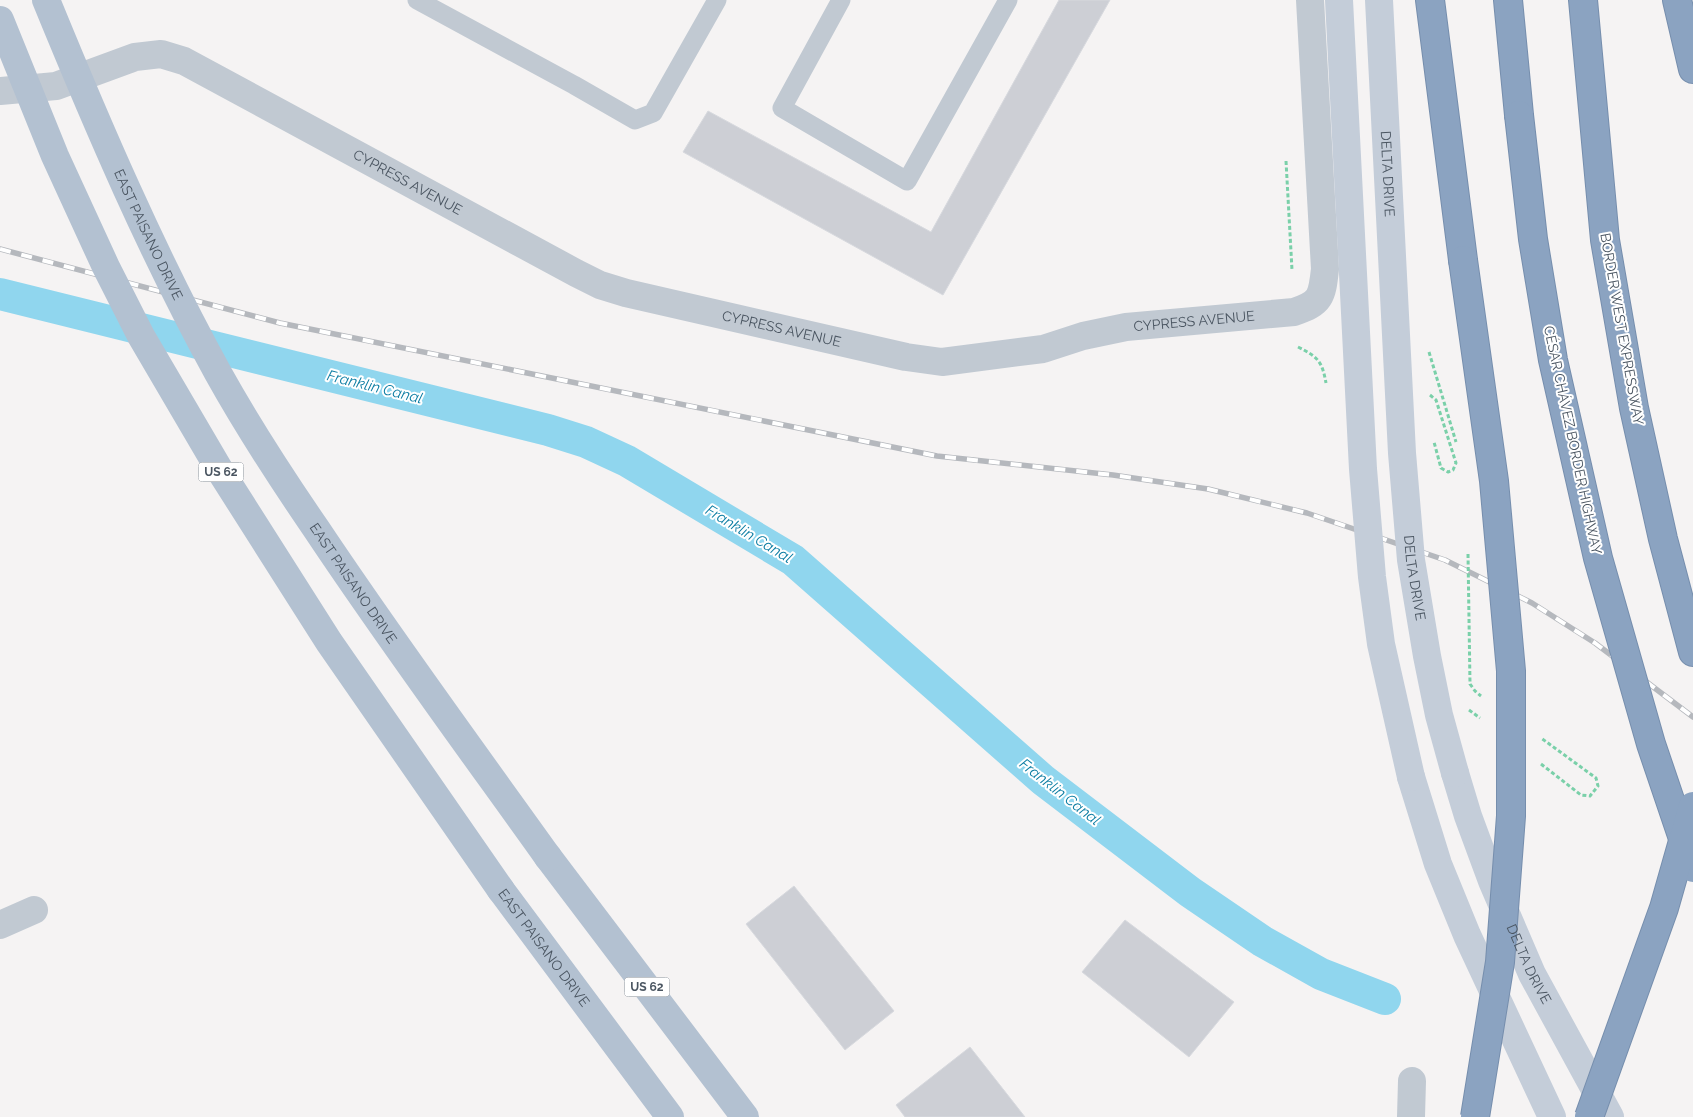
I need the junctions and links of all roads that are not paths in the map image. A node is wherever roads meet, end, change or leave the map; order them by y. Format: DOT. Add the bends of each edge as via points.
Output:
graph roads {
  1 [pos="46,0"];
  2 [pos="416,0"];
  3 [pos="717,0"];
  4 [pos="841,0"];
  5 [pos="1008,0"];
  6 [pos="1310,0"];
  7 [pos="1340,0"];
  8 [pos="1379,0"];
  9 [pos="1430,0"];
  10 [pos="1508,0"];
  11 [pos="1583,0"];
  12 [pos="1677,0"];
  13 [pos="0,20"];
  14 [pos="1693,69"];
  15 [pos="0,91"];
  16 [pos="1693,652"];
  17 [pos="1693,806"];
  18 [pos="1693,868"];
  19 [pos="34,910"];
  20 [pos="0,925"];
  21 [pos="1412,1081"];
  22 [pos="670,1117"];
  23 [pos="745,1117"];
  24 [pos="1411,1117"];
  25 [pos="1475,1117"];
  26 [pos="1552,1117"];
  27 [pos="1589,1117"];
  28 [pos="1610,1117"];
  1 -- 23 [label="main road, EAST PAISANO DRIVE / US 62, bridge" via="158,258 219,374 285,482 366,603 548,857"];
  2 -- 3 [label="lane" via="635,120 653,113"];
  4 -- 5 [label="lane" via="782,108 907,181"];
  6 -- 15 [label="street, CYPRESS AVENUE" via="1325,269 1322,292 1312,306 1294,312 1126,327 1043,349 942,362 896,355 600,285 184,61 161,54 136,57 56,86"];
  7 -- 26 [label="main road, bridge" via="1363,469 1381,644 1411,777 1438,864 1467,935"];
  8 -- 28 [label="main road, DELTA DRIVE, bridge" via="1411,560 1439,715 1468,816 1492,882 1532,974"];
  9 -- 25 [label="highway, bridge" via="1462,260 1494,480 1511,671 1511,816 1500,962"];
  10 -- 18 [label="highway, CÉSAR CHÁVEZ BORDER HIGHWAY, bridge" via="1533,239 1553,360 1598,558 1650,744"];
  11 -- 16 [label="highway, BORDER WEST EXPRESSWAY" via="1606,240 1634,408 1663,539"];
  12 -- 14 [label="highway"];
  13 -- 22 [label="main road, EAST PAISANO DRIVE / US 62, bridge" via="55,156 106,267 141,336 218,468 329,642 502,890"];
  17 -- 27 [label="highway, bridge" via="1664,908"];
  19 -- 20 [label="street"];
  21 -- 24 [label="street"];
}
